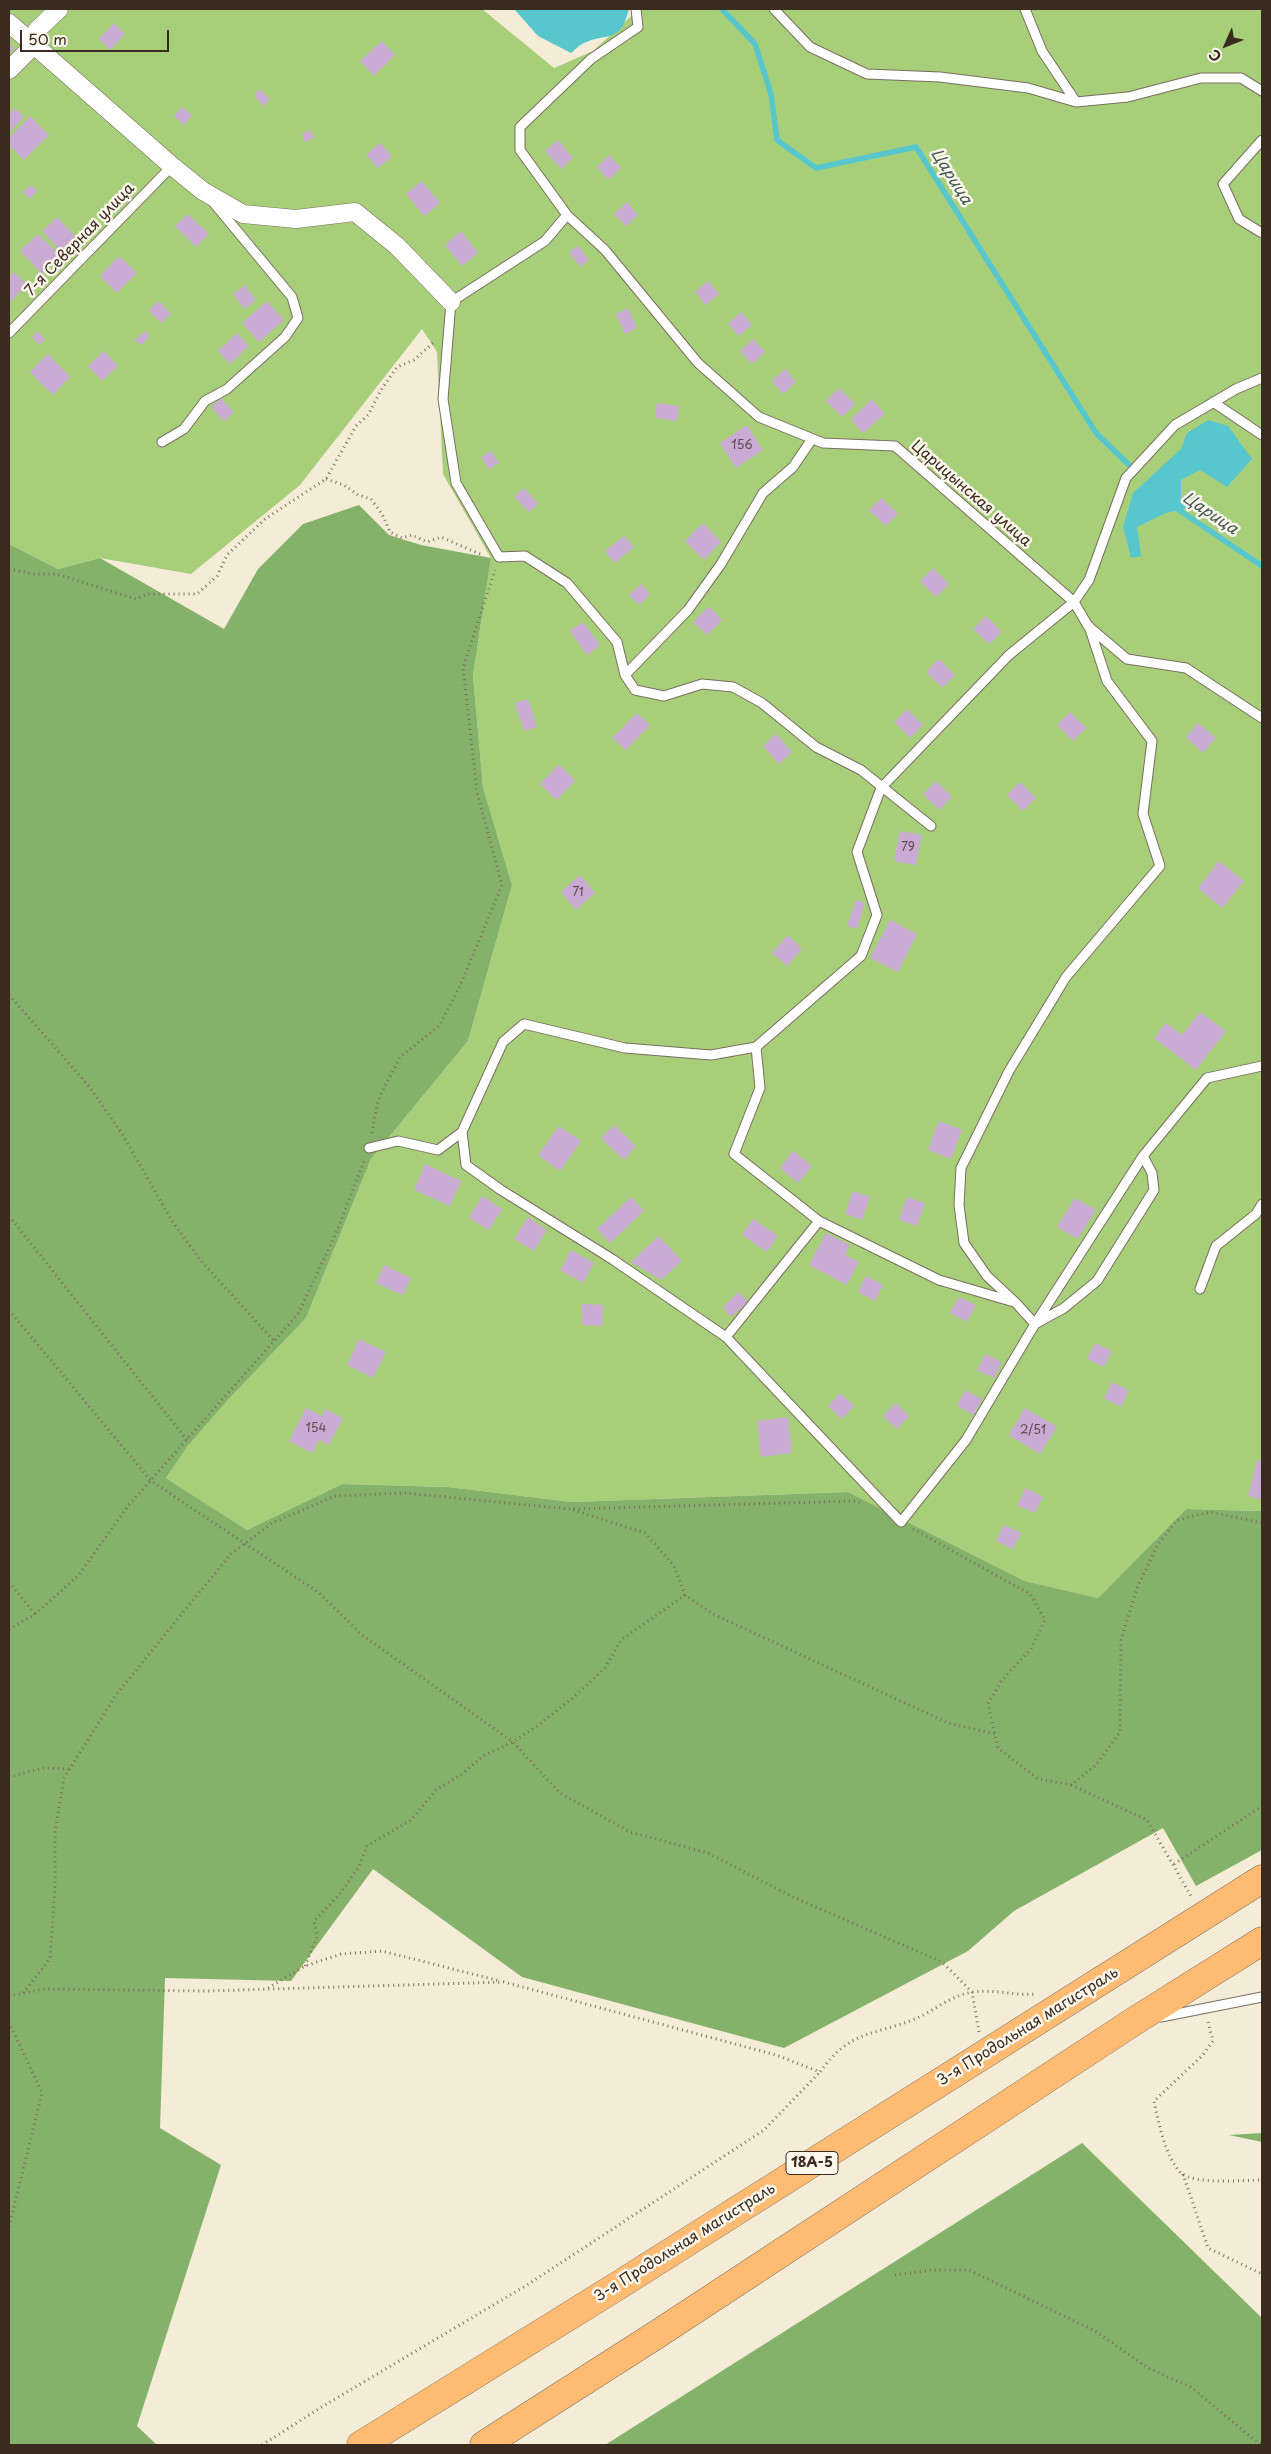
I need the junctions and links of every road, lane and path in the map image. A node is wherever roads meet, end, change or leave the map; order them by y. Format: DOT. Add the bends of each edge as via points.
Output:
graph roads {
  1 [pos="60,9"];
  2 [pos="636,9"];
  3 [pos="774,9"];
  4 [pos="1025,9"];
  5 [pos="9,23"];
  6 [pos="34,45"];
  7 [pos="9,70"];
  8 [pos="1262,91"];
  9 [pos="1076,102"];
  10 [pos="1262,140"];
  11 [pos="172,166"];
  12 [pos="203,191"];
  13 [pos="567,215"];
  14 [pos="1262,234"];
  15 [pos="451,302"];
  16 [pos="9,333"];
  17 [pos="447,334"];
  18 [pos="1262,378"];
  19 [pos="1213,402"];
  20 [pos="1262,435"];
  21 [pos="812,439"];
  22 [pos="162,442"];
  23 [pos="326,479"];
  24 [pos="499,556"];
  25 [pos="9,569"];
  26 [pos="1074,602"];
  27 [pos="1088,626"];
  28 [pos="625,675"];
  29 [pos="1262,718"];
  30 [pos="881,788"];
  31 [pos="931,826"];
  32 [pos="9,996"];
  33 [pos="756,1047"];
  34 [pos="1262,1066"];
  35 [pos="462,1132"];
  36 [pos="369,1148"];
  37 [pos="1143,1156"];
  38 [pos="1262,1204"];
  39 [pos="9,1216"];
  40 [pos="819,1221"];
  41 [pos="1200,1289"];
  42 [pos="1016,1303"];
  43 [pos="9,1310"];
  44 [pos="1035,1324"];
  45 [pos="726,1337"];
  46 [pos="274,1341"];
  47 [pos="186,1440"];
  48 [pos="150,1481"];
  49 [pos="570,1509"];
  50 [pos="901,1522"];
  51 [pos="1262,1523"];
  52 [pos="245,1543"];
  53 [pos="9,1582"];
  54 [pos="685,1594"];
  55 [pos="35,1614"];
  56 [pos="9,1629"];
  57 [pos="995,1734"];
  58 [pos="513,1742"];
  59 [pos="70,1769"];
  60 [pos="9,1777"];
  61 [pos="1071,1785"];
  62 [pos="1262,1806"];
  63 [pos="1174,1864"];
  64 [pos="1262,1879"];
  65 [pos="1202,1916"];
  66 [pos="1262,1941"];
  67 [pos="305,1966"];
  68 [pos="504,1982"];
  69 [pos="268,1989"];
  70 [pos="972,1992"];
  71 [pos="23,1993"];
  72 [pos="1042,1993"];
  73 [pos="9,1996"];
  74 [pos="1262,1996"];
  75 [pos="1205,2008"];
  76 [pos="9,2022"];
  77 [pos="1134,2022"];
  78 [pos="984,2054"];
  79 [pos="820,2072"];
  80 [pos="1183,2174"];
  81 [pos="1262,2180"];
  82 [pos="9,2228"];
  83 [pos="1262,2274"];
  84 [pos="895,2275"];
  85 [pos="1262,2444"];
  86 [pos="262,2445"];
  87 [pos="360,2445"];
  88 [pos="484,2445"];
  1 -- 6 [label="street" via="37,30"];
  2 -- 13 [label="lane, Царицынская улица" via="638,27 591,59 520,127 520,150"];
  3 -- 9 [label="lane" via="810,47 867,74 940,77 1028,88"];
  4 -- 9 [label="lane" via="1042,51"];
  5 -- 6 [label="street"];
  6 -- 7 [label="street"];
  6 -- 11 [label="street"];
  8 -- 9 [label="lane" via="1241,78 1201,78 1128,97"];
  10 -- 14 [label="lane" via="1223,184 1239,219"];
  11 -- 12 [label="street"];
  11 -- 16 [label="lane, 7-я Северная улица"];
  12 -- 15 [label="street" via="243,214 296,219 355,212 397,246"];
  12 -- 22 [label="lane" via="292,297 298,318 285,337 227,389 205,400 184,429"];
  13 -- 15 [label="lane" via="545,241"];
  13 -- 21 [label="lane, Царицынская улица" via="606,250 698,363 758,417"];
  15 -- 17 [label="lane"];
  17 -- 23 [label="path" via="428,345 414,360 397,367 380,390 368,415 356,426"];
  17 -- 24 [label="lane" via="443,399 456,483"];
  18 -- 19 [label="lane"];
  19 -- 20 [label="lane"];
  19 -- 26 [label="lane" via="1175,425 1126,478 1089,580"];
  21 -- 26 [label="lane, Царицынская улица" via="823,443 895,446"];
  21 -- 28 [label="lane" via="793,467 763,494 721,564 688,610"];
  23 -- 24 [label="path" via="371,499 390,532 402,538 412,535 427,542 441,537 472,553"];
  23 -- 25 [label="path" via="264,519 228,556 217,576 197,594 147,594 136,599 56,574"];
  24 -- 28 [label="lane" via="525,556 567,583 617,642"];
  24 -- 36 [label="path" via="462,668 477,792 502,884 440,1026 400,1057 378,1100"];
  26 -- 27 [label="lane, Царицынская улица"];
  26 -- 30 [label="lane" via="1009,655"];
  27 -- 29 [label="lane" via="1127,659 1186,668"];
  27 -- 42 [label="lane" via="1107,681 1152,740 1143,814 1160,866 1066,977 1009,1071 962,1168 959,1205 964,1243 987,1276"];
  28 -- 30 [label="lane" via="635,690 664,696 702,684 733,687 762,703 816,747 860,770"];
  30 -- 31 [label="lane"];
  30 -- 33 [label="lane" via="856,852 877,915 861,956"];
  32 -- 46 [label="path" via="88,1086 121,1132 172,1221 201,1262"];
  33 -- 35 [label="lane" via="711,1055 625,1048 524,1024 503,1042"];
  33 -- 40 [label="lane" via="760,1088 734,1154"];
  34 -- 37 [label="lane" via="1207,1078"];
  35 -- 36 [label="lane" via="438,1150 398,1141"];
  35 -- 45 [label="lane" via="466,1165"];
  36 -- 46 [label="path" via="337,1231 298,1314"];
  37 -- 44 [label="lane"];
  37 -- 44 [label="lane" via="1152,1173 1154,1190 1097,1281 1064,1308"];
  38 -- 41 [label="lane" via="1256,1214 1216,1246"];
  39 -- 47 [label="path"];
  40 -- 42 [label="lane" via="939,1280"];
  40 -- 45 [label="lane"];
  42 -- 44 [label="lane"];
  43 -- 48 [label="path"];
  44 -- 50 [label="lane" via="966,1440"];
  45 -- 50 [label="lane"];
  46 -- 47 [label="path"];
  47 -- 48 [label="path"];
  48 -- 52 [label="path"];
  48 -- 55 [label="path" via="78,1576"];
  49 -- 50 [label="path" via="855,1501"];
  49 -- 52 [label="path" via="405,1493 335,1496 272,1523"];
  49 -- 54 [label="path" via="645,1533 674,1566"];
  50 -- 57 [label="path" via="1030,1594 1045,1620 1031,1649 1000,1681 988,1704"];
  51 -- 61 [label="path" via="1211,1512 1178,1520 1158,1544 1137,1588 1121,1640 1120,1732 1096,1765"];
  52 -- 58 [label="path" via="318,1592 362,1635"];
  52 -- 59 [label="path" via="231,1554 116,1695"];
  53 -- 55 [label="path"];
  54 -- 57 [label="path" via="713,1614 948,1723"];
  54 -- 58 [label="path" via="621,1640 604,1668 574,1697"];
  55 -- 56 [label="path"];
  57 -- 61 [label="path" via="998,1748 1038,1779"];
  58 -- 67 [label="path" via="483,1756 436,1790 411,1820 367,1846 359,1867 339,1895 314,1921 317,1937"];
  58 -- 70 [label="path" via="560,1792 630,1832 708,1852 795,1898 942,1962"];
  59 -- 60 [label="path" via="43,1768"];
  59 -- 71 [label="path" via="64,1778 55,1832 50,1959"];
  61 -- 63 [label="path" via="1147,1820"];
  62 -- 63 [label="path"];
  63 -- 65 [label="path"];
  64 -- 65 [label="highway, 3-я Продольная магистраль / 18А-5"];
  65 -- 78 [label="highway, 3-я Продольная магистраль / 18А-5"];
  66 -- 77 [label="highway"];
  67 -- 68 [label="path" via="341,1954 382,1951"];
  67 -- 69 [label="path"];
  68 -- 69 [label="path"];
  68 -- 79 [label="path" via="776,2055"];
  69 -- 71 [label="path" via="45,1989"];
  70 -- 72 [label="path" via="1020,1996"];
  70 -- 78 [label="path"];
  70 -- 79 [label="path" via="914,2019 866,2033 839,2048"];
  71 -- 73 [label="path"];
  74 -- 75 [label="lane"];
  75 -- 77 [label="lane"];
  75 -- 80 [label="path" via="1213,2041 1203,2055 1154,2101 1158,2123 1174,2164"];
  76 -- 82 [label="path" via="42,2093"];
  77 -- 88 [label="highway"];
  78 -- 87 [label="highway, 3-я Продольная магистраль / 18А-5"];
  79 -- 86 [label="path" via="764,2130 527,2285"];
  80 -- 81 [label="path" via="1207,2180"];
  80 -- 83 [label="path" via="1208,2248"];
  84 -- 85 [label="path" via="969,2270 1095,2331 1148,2368 1191,2387"];
}
